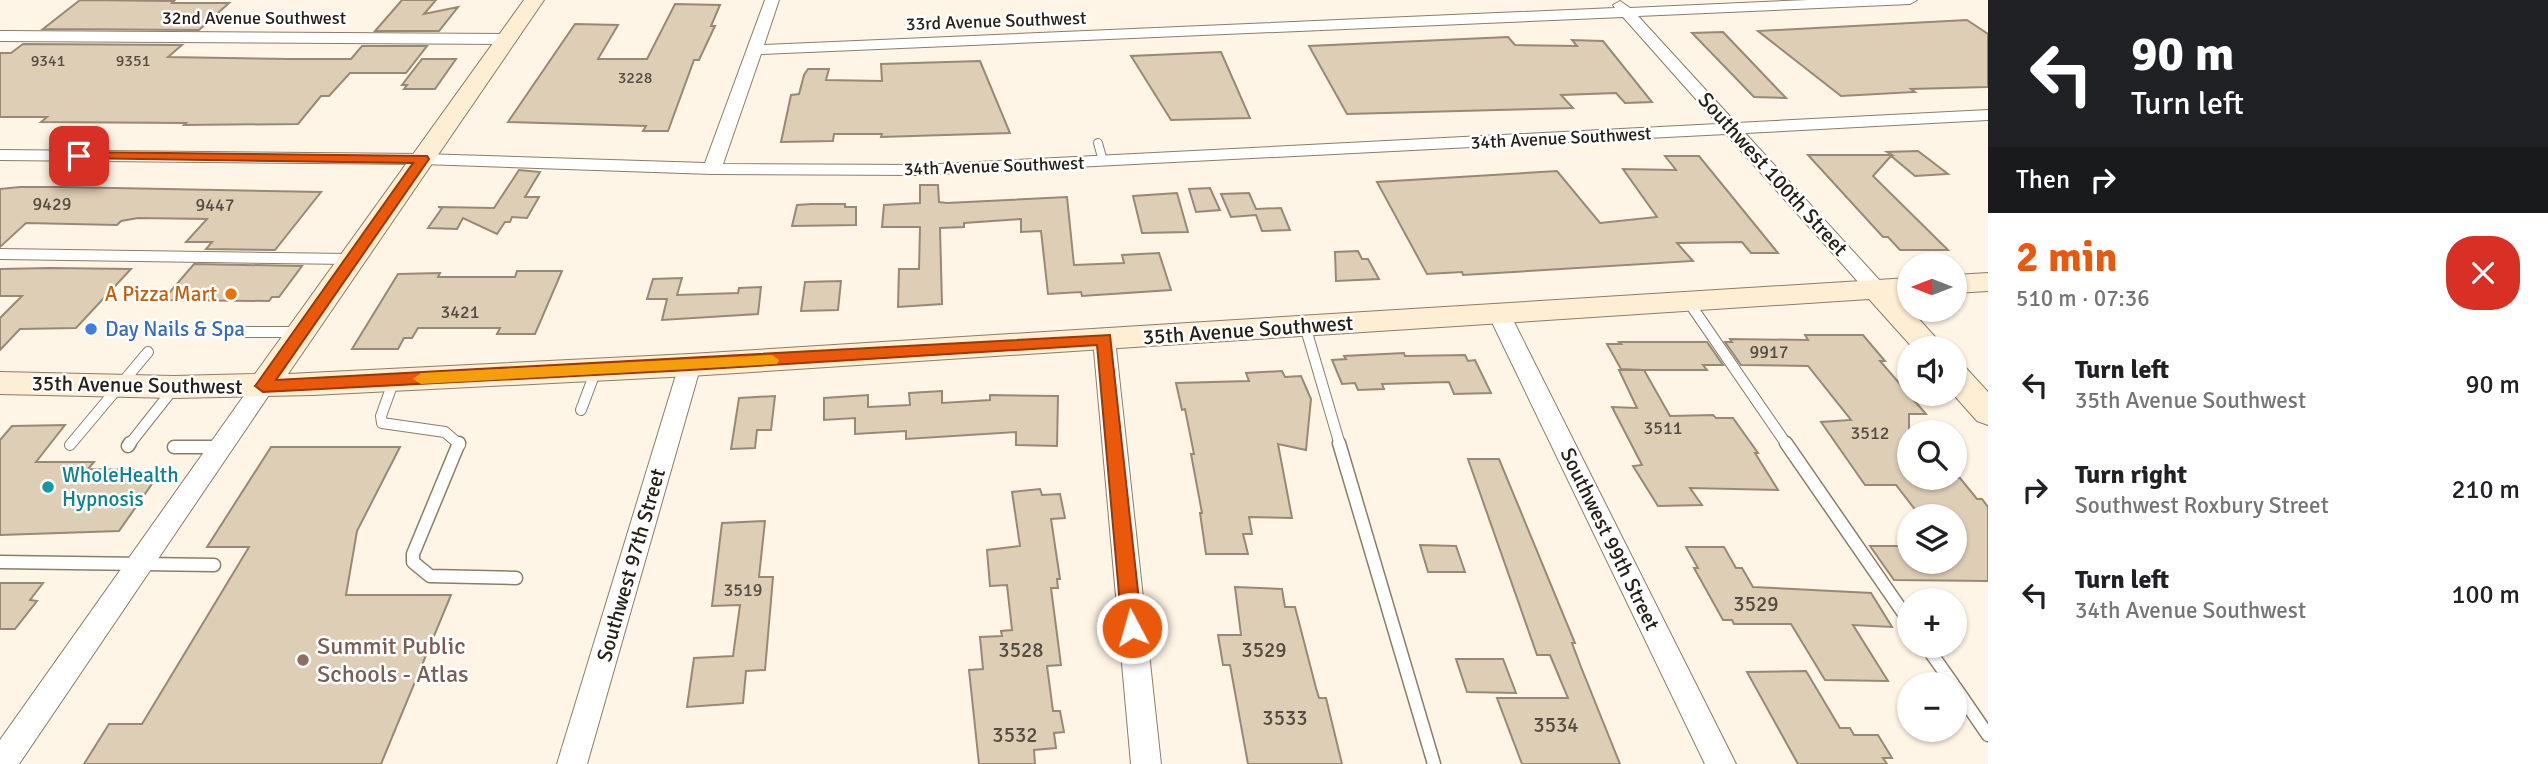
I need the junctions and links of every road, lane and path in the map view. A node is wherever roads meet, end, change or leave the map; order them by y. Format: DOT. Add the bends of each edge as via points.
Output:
graph roads {
  1 [pos="534,0"];
  2 [pos="772,0"];
  3 [pos="1910,0"];
  4 [pos="1622,6"];
  5 [pos="0,36"];
  6 [pos="507,39"];
  7 [pos="754,50"];
  8 [pos="1988,115"];
  9 [pos="1732,129"];
  10 [pos="0,155"];
  11 [pos="422,159"];
  12 [pos="712,169"];
  13 [pos="0,254"];
  14 [pos="353,259"];
  15 [pos="1988,282"];
  16 [pos="1967,283"];
  17 [pos="1897,288"];
  18 [pos="1876,289"];
  19 [pos="1688,301"];
  20 [pos="1499,314"];
  21 [pos="1305,326"];
  22 [pos="243,332"];
  23 [pos="302,332"];
  24 [pos="1919,336"];
  25 [pos="1104,339"];
  26 [pos="148,352"];
  27 [pos="690,365"];
  28 [pos="596,370"];
  29 [pos="394,380"];
  30 [pos="0,383"];
  31 [pos="120,386"];
  32 [pos="263,386"];
  33 [pos="174,387"];
  34 [pos="1967,389"];
  35 [pos="580,410"];
  36 [pos="1988,413"];
  37 [pos="70,445"];
  38 [pos="128,446"];
  39 [pos="174,447"];
  40 [pos="221,447"];
  41 [pos="0,562"];
  42 [pos="139,565"];
  43 [pos="215,565"];
  44 [pos="516,578"];
  45 [pos="1897,604"];
  46 [pos="1967,705"];
  47 [pos="1988,735"];
  48 [pos="1,764"];
  49 [pos="572,764"];
  50 [pos="1146,764"];
  51 [pos="1434,764"];
  52 [pos="1721,764"];
  1 -- 6 [label="street"];
  2 -- 7 [label="street"];
  3 -- 4 [label="street, 33rd Avenue Southwest"];
  4 -- 7 [label="street, 33rd Avenue Southwest"];
  4 -- 9 [label="street, Southwest 100th Street"];
  5 -- 6 [label="street, 32nd Avenue Southwest"];
  6 -- 11 [label="street"];
  7 -- 12 [label="street"];
  8 -- 9 [label="street, 34th Avenue Southwest"];
  9 -- 12 [label="street, 34th Avenue Southwest" via="1101,152 920,170"];
  9 -- 18 [label="street, Southwest 100th Street"];
  10 -- 11 [label="street, 34th Avenue Southwest"];
  11 -- 12 [label="street, 34th Avenue Southwest"];
  11 -- 14 [label="street"];
  13 -- 14 [label="lane"];
  14 -- 23 [label="street"];
  15 -- 16 [label="street"];
  17 -- 18 [label="street, 35th Avenue Southwest"];
  18 -- 19 [label="street, 35th Avenue Southwest"];
  18 -- 24 [label="street, Southwest 100th Street"];
  19 -- 20 [label="street, 35th Avenue Southwest"];
  19 -- 45 [label="lane"];
  20 -- 21 [label="street, 35th Avenue Southwest"];
  20 -- 52 [label="street, Southwest 99th Street"];
  21 -- 25 [label="street, 35th Avenue Southwest"];
  21 -- 51 [label="lane"];
  22 -- 23 [label="lane"];
  23 -- 32 [label="street"];
  25 -- 27 [label="street, 35th Avenue Southwest"];
  25 -- 50 [label="street"];
  26 -- 31 [label="lane"];
  27 -- 28 [label="street, 35th Avenue Southwest"];
  27 -- 49 [label="street, Southwest 97th Street"];
  28 -- 29 [label="street, 35th Avenue Southwest"];
  28 -- 35 [label="lane"];
  29 -- 32 [label="street, 35th Avenue Southwest"];
  29 -- 44 [label="lane" via="382,423 442,431 460,445 413,562 430,576"];
  30 -- 31 [label="street, 35th Avenue Southwest"];
  31 -- 33 [label="street, 35th Avenue Southwest"];
  31 -- 37 [label="lane"];
  32 -- 33 [label="street, 35th Avenue Southwest"];
  32 -- 40 [label="street"];
  33 -- 38 [label="lane"];
  34 -- 36 [label="street"];
  39 -- 40 [label="lane"];
  40 -- 42 [label="street"];
  41 -- 42 [label="lane"];
  42 -- 43 [label="lane"];
  42 -- 48 [label="street"];
  46 -- 47 [label="lane"];
}
